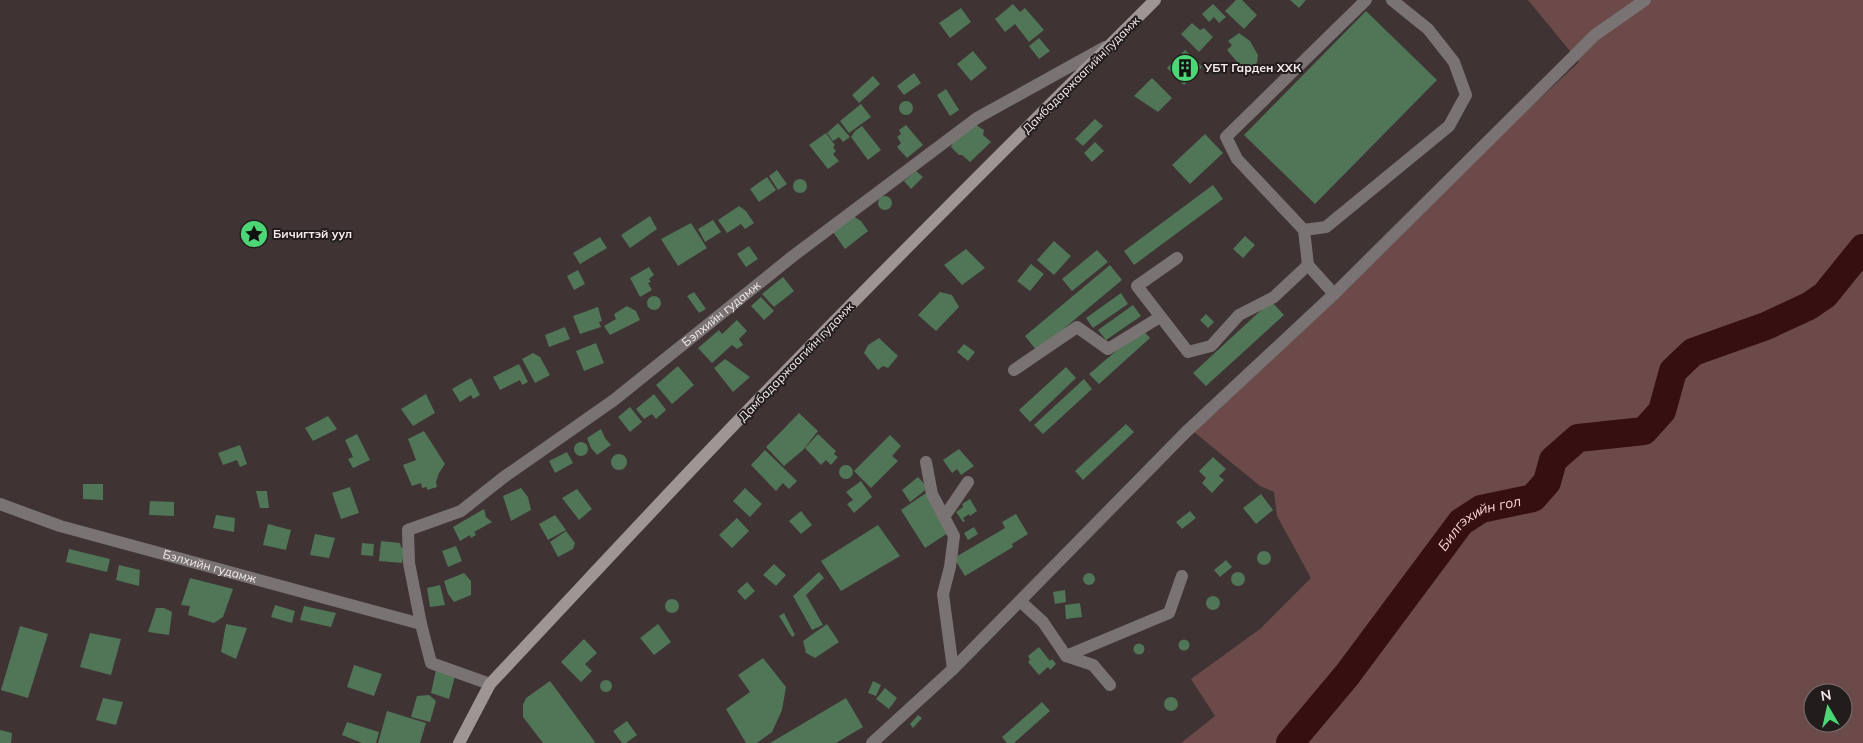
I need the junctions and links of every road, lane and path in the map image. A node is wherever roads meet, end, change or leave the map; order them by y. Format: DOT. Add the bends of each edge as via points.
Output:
graph roads {
  1 [pos="1156,0"];
  2 [pos="1366,0"];
  3 [pos="1392,0"];
  4 [pos="1645,0"];
  5 [pos="1113,42"];
  6 [pos="1304,230"];
  7 [pos="1177,258"];
  8 [pos="1308,265"];
  9 [pos="1334,294"];
  10 [pos="1160,317"];
  11 [pos="1014,370"];
  12 [pos="926,462"];
  13 [pos="968,482"];
  14 [pos="0,504"];
  15 [pos="944,517"];
  16 [pos="1182,576"];
  17 [pos="1021,602"];
  18 [pos="421,624"];
  19 [pos="1066,656"];
  20 [pos="953,669"];
  21 [pos="490,684"];
  22 [pos="1110,685"];
  23 [pos="459,743"];
  24 [pos="872,743"];
  1 -- 5 [label="main road, Дамбадаржаагийн гудамж"];
  2 -- 6 [label="street" via="1226,137 1237,159"];
  3 -- 6 [label="street" via="1428,29 1454,62 1466,95 1449,126 1326,228"];
  4 -- 9 [label="street" via="1595,35"];
  5 -- 18 [label="street, Бэлхийн гудамж" via="977,118 793,256 614,400 461,511 408,530 409,563"];
  5 -- 21 [label="main road, Дамбадаржаагийн гудамж" via="789,368"];
  6 -- 8 [label="street"];
  7 -- 10 [label="street" via="1137,286"];
  8 -- 9 [label="street"];
  8 -- 10 [label="street" via="1274,297 1239,315 1211,346 1188,352"];
  9 -- 17 [label="street" via="1186,432"];
  10 -- 11 [label="street" via="1108,349 1078,328"];
  12 -- 15 [label="street" via="932,494"];
  13 -- 15 [label="street"];
  14 -- 18 [label="street, Бэлхийн гудамж" via="78,531"];
  15 -- 20 [label="street" via="954,536 943,594"];
  16 -- 19 [label="street" via="1168,613"];
  17 -- 19 [label="street" via="1043,622"];
  17 -- 20 [label="street"];
  18 -- 21 [label="street, Бэлхийн гудамж" via="431,663"];
  19 -- 22 [label="street" via="1093,665"];
  20 -- 24 [label="street"];
  21 -- 23 [label="main road, Дамбадаржаагийн гудамж"];
}
